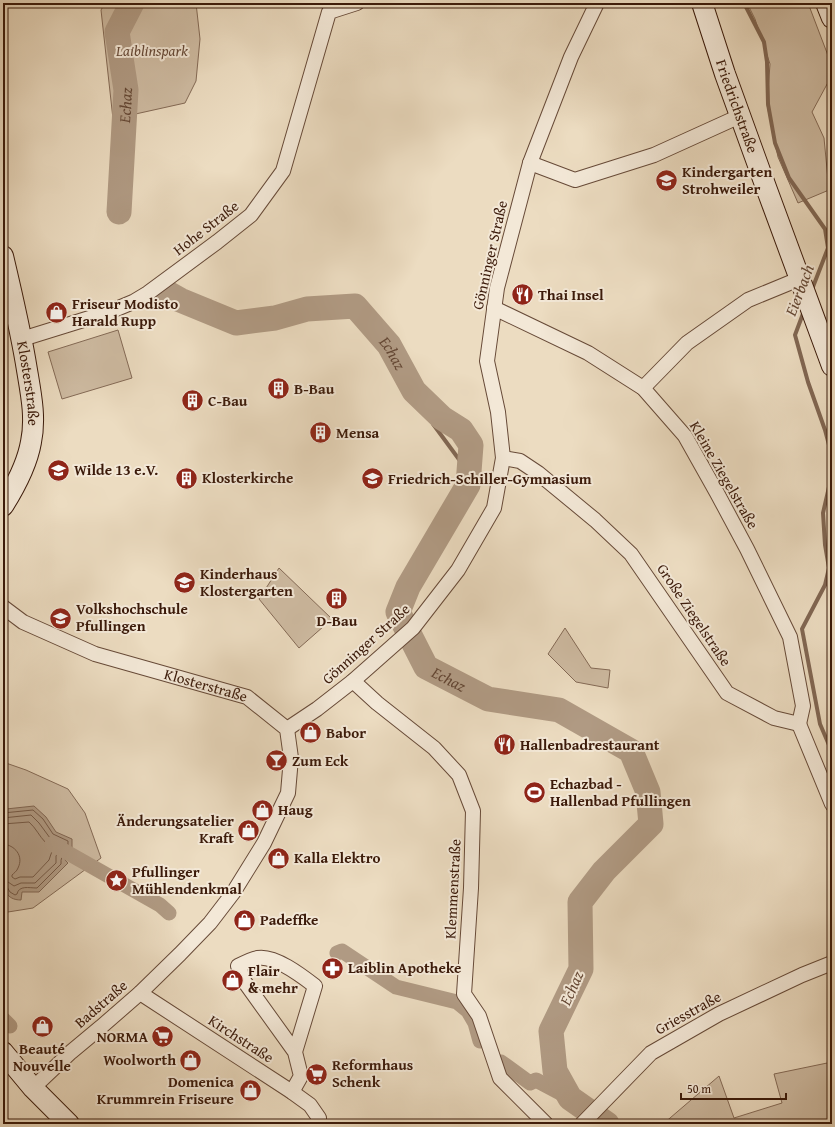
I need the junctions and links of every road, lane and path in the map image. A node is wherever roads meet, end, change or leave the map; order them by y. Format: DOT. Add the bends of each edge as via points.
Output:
graph roads {
  1 [pos="357,3"];
  2 [pos="597,3"];
  3 [pos="702,3"];
  4 [pos="826,3"];
  5 [pos="328,7"];
  6 [pos="832,18"];
  7 [pos="740,116"];
  8 [pos="530,163"];
  9 [pos="3,256"];
  10 [pos="799,278"];
  11 [pos="494,308"];
  12 [pos="22,339"];
  13 [pos="832,366"];
  14 [pos="643,388"];
  15 [pos="503,458"];
  16 [pos="3,506"];
  17 [pos="3,607"];
  18 [pos="353,681"];
  19 [pos="799,724"];
  20 [pos="287,729"];
  21 [pos="832,804"];
  22 [pos="832,963"];
  23 [pos="140,993"];
  24 [pos="3,1052"];
  25 [pos="295,1052"];
  26 [pos="33,1088"];
  27 [pos="292,1092"];
  28 [pos="319,1118"];
  29 [pos="583,1123"];
  30 [pos="70,1124"];
  31 [pos="546,1124"];
  1 -- 5 [label="street, Hohe Straße"];
  2 -- 8 [label="street, Gönninger Straße" via="571,57"];
  3 -- 7 [label="main road, Friedrichstraße"];
  4 -- 6 [label="main road"];
  5 -- 12 [label="street, Hohe Straße" via="283,170 251,214 217,242 133,302"];
  7 -- 8 [label="street" via="654,155 575,180"];
  7 -- 10 [label="main road, Friedrichstraße"];
  8 -- 11 [label="street, Gönninger Straße"];
  9 -- 12 [label="main road, Klosterstraße"];
  10 -- 13 [label="main road, Friedrichstraße"];
  10 -- 14 [label="street" via="748,300 687,343"];
  11 -- 14 [label="street, Kleine Ziegelstraße" via="588,353"];
  11 -- 15 [label="street, Gönninger Straße" via="488,361 498,412"];
  12 -- 16 [label="main road, Klosterstraße" via="33,408 31,442 25,464"];
  14 -- 19 [label="street, Kleine Ziegelstraße" via="685,436 747,549 790,637 803,706"];
  15 -- 18 [label="street, Gönninger Straße" via="494,508 458,570 413,628"];
  15 -- 19 [label="street, Große Ziegelstraße" via="520,461 538,473 631,554 727,693 774,718"];
  17 -- 20 [label="street, Klosterstraße" via="23,622 94,654 247,697"];
  18 -- 20 [label="street, Gönninger Straße"];
  18 -- 31 [label="street, Klemmenstraße" via="439,753 459,775 473,811 464,994 479,1016 500,1078"];
  19 -- 21 [label="street"];
  20 -- 23 [label="street, Badstraße" via="291,758 288,793 264,843 210,923"];
  22 -- 29 [label="street, Griesstraße" via="718,1014 651,1053"];
  23 -- 26 [label="street, Badstraße"];
  23 -- 27 [label="street, Kirchstraße"];
  24 -- 26 [label="main road"];
  25 -- 25 [label="street" via="244,981 238,966 258,958 273,959 315,986"];
  25 -- 27 [label="street" via="301,1076"];
  26 -- 30 [label="main road"];
  27 -- 28 [label="street, Kirchstraße" via="310,1105"];
}
